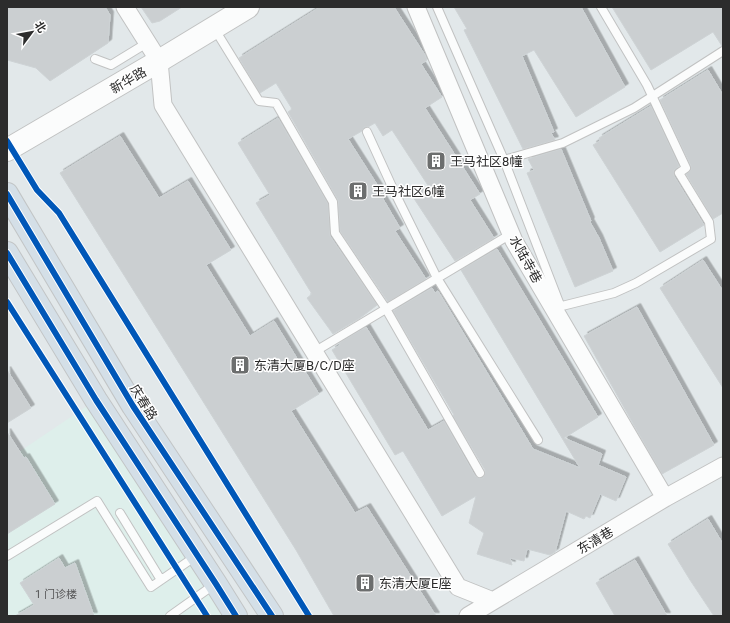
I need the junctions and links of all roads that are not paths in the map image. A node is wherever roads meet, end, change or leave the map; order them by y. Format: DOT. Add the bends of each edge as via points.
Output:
graph roads {
  1 [pos="125,7"];
  2 [pos="248,7"];
  3 [pos="416,7"];
  4 [pos="437,7"];
  5 [pos="601,7"];
  6 [pos="213,26"];
  7 [pos="147,43"];
  8 [pos="723,51"];
  9 [pos="95,59"];
  10 [pos="159,61"];
  11 [pos="652,96"];
  12 [pos="366,132"];
  13 [pos="7,150"];
  14 [pos="504,160"];
  15 [pos="7,194"];
  16 [pos="511,234"];
  17 [pos="7,253"];
  18 [pos="437,278"];
  19 [pos="557,307"];
  20 [pos="386,309"];
  21 [pos="314,352"];
  22 [pos="538,440"];
  23 [pos="723,466"];
  24 [pos="480,474"];
  25 [pos="665,498"];
  26 [pos="120,513"];
  27 [pos="197,555"];
  28 [pos="7,556"];
  29 [pos="161,580"];
  30 [pos="216,584"];
  31 [pos="494,602"];
  32 [pos="179,613"];
  33 [pos="170,616"];
  34 [pos="236,616"];
  35 [pos="272,616"];
  36 [pos="468,616"];
  1 -- 7 [label="street"];
  2 -- 6 [label="street, 新华路"];
  3 -- 16 [label="street, 水陆寺巷"];
  4 -- 14 [label="lane"];
  5 -- 11 [label="lane"];
  6 -- 10 [label="street, 新华路"];
  6 -- 20 [label="lane" via="260,101 276,103 333,202 335,233"];
  7 -- 9 [label="lane" via="111,65"];
  7 -- 10 [label="street"];
  8 -- 11 [label="lane"];
  10 -- 13 [label="street, 新华路"];
  10 -- 21 [label="street" via="163,106"];
  11 -- 14 [label="lane" via="634,108 563,143"];
  11 -- 19 [label="lane" via="686,168 679,173 709,222 711,239 614,293"];
  12 -- 18 [label="lane"];
  14 -- 19 [label="lane"];
  15 -- 35 [label="main road, 庆春路" via="134,406"];
  16 -- 18 [label="lane"];
  16 -- 19 [label="street, 水陆寺巷"];
  17 -- 27 [label="main road" via="96,400"];
  18 -- 20 [label="lane"];
  18 -- 22 [label="lane"];
  19 -- 25 [label="street, 水陆寺巷"];
  20 -- 21 [label="lane"];
  20 -- 24 [label="lane"];
  21 -- 31 [label="street" via="458,587"];
  23 -- 25 [label="street, 东清巷"];
  25 -- 31 [label="street, 东清巷"];
  26 -- 29 [label="lane"];
  27 -- 29 [label="lane"];
  27 -- 30 [label="main road"];
  28 -- 29 [label="lane" via="97,500 151,587"];
  30 -- 32 [label="lane"];
  30 -- 34 [label="main road"];
  31 -- 36 [label="street, 东清巷"];
  32 -- 33 [label="lane"];
}
